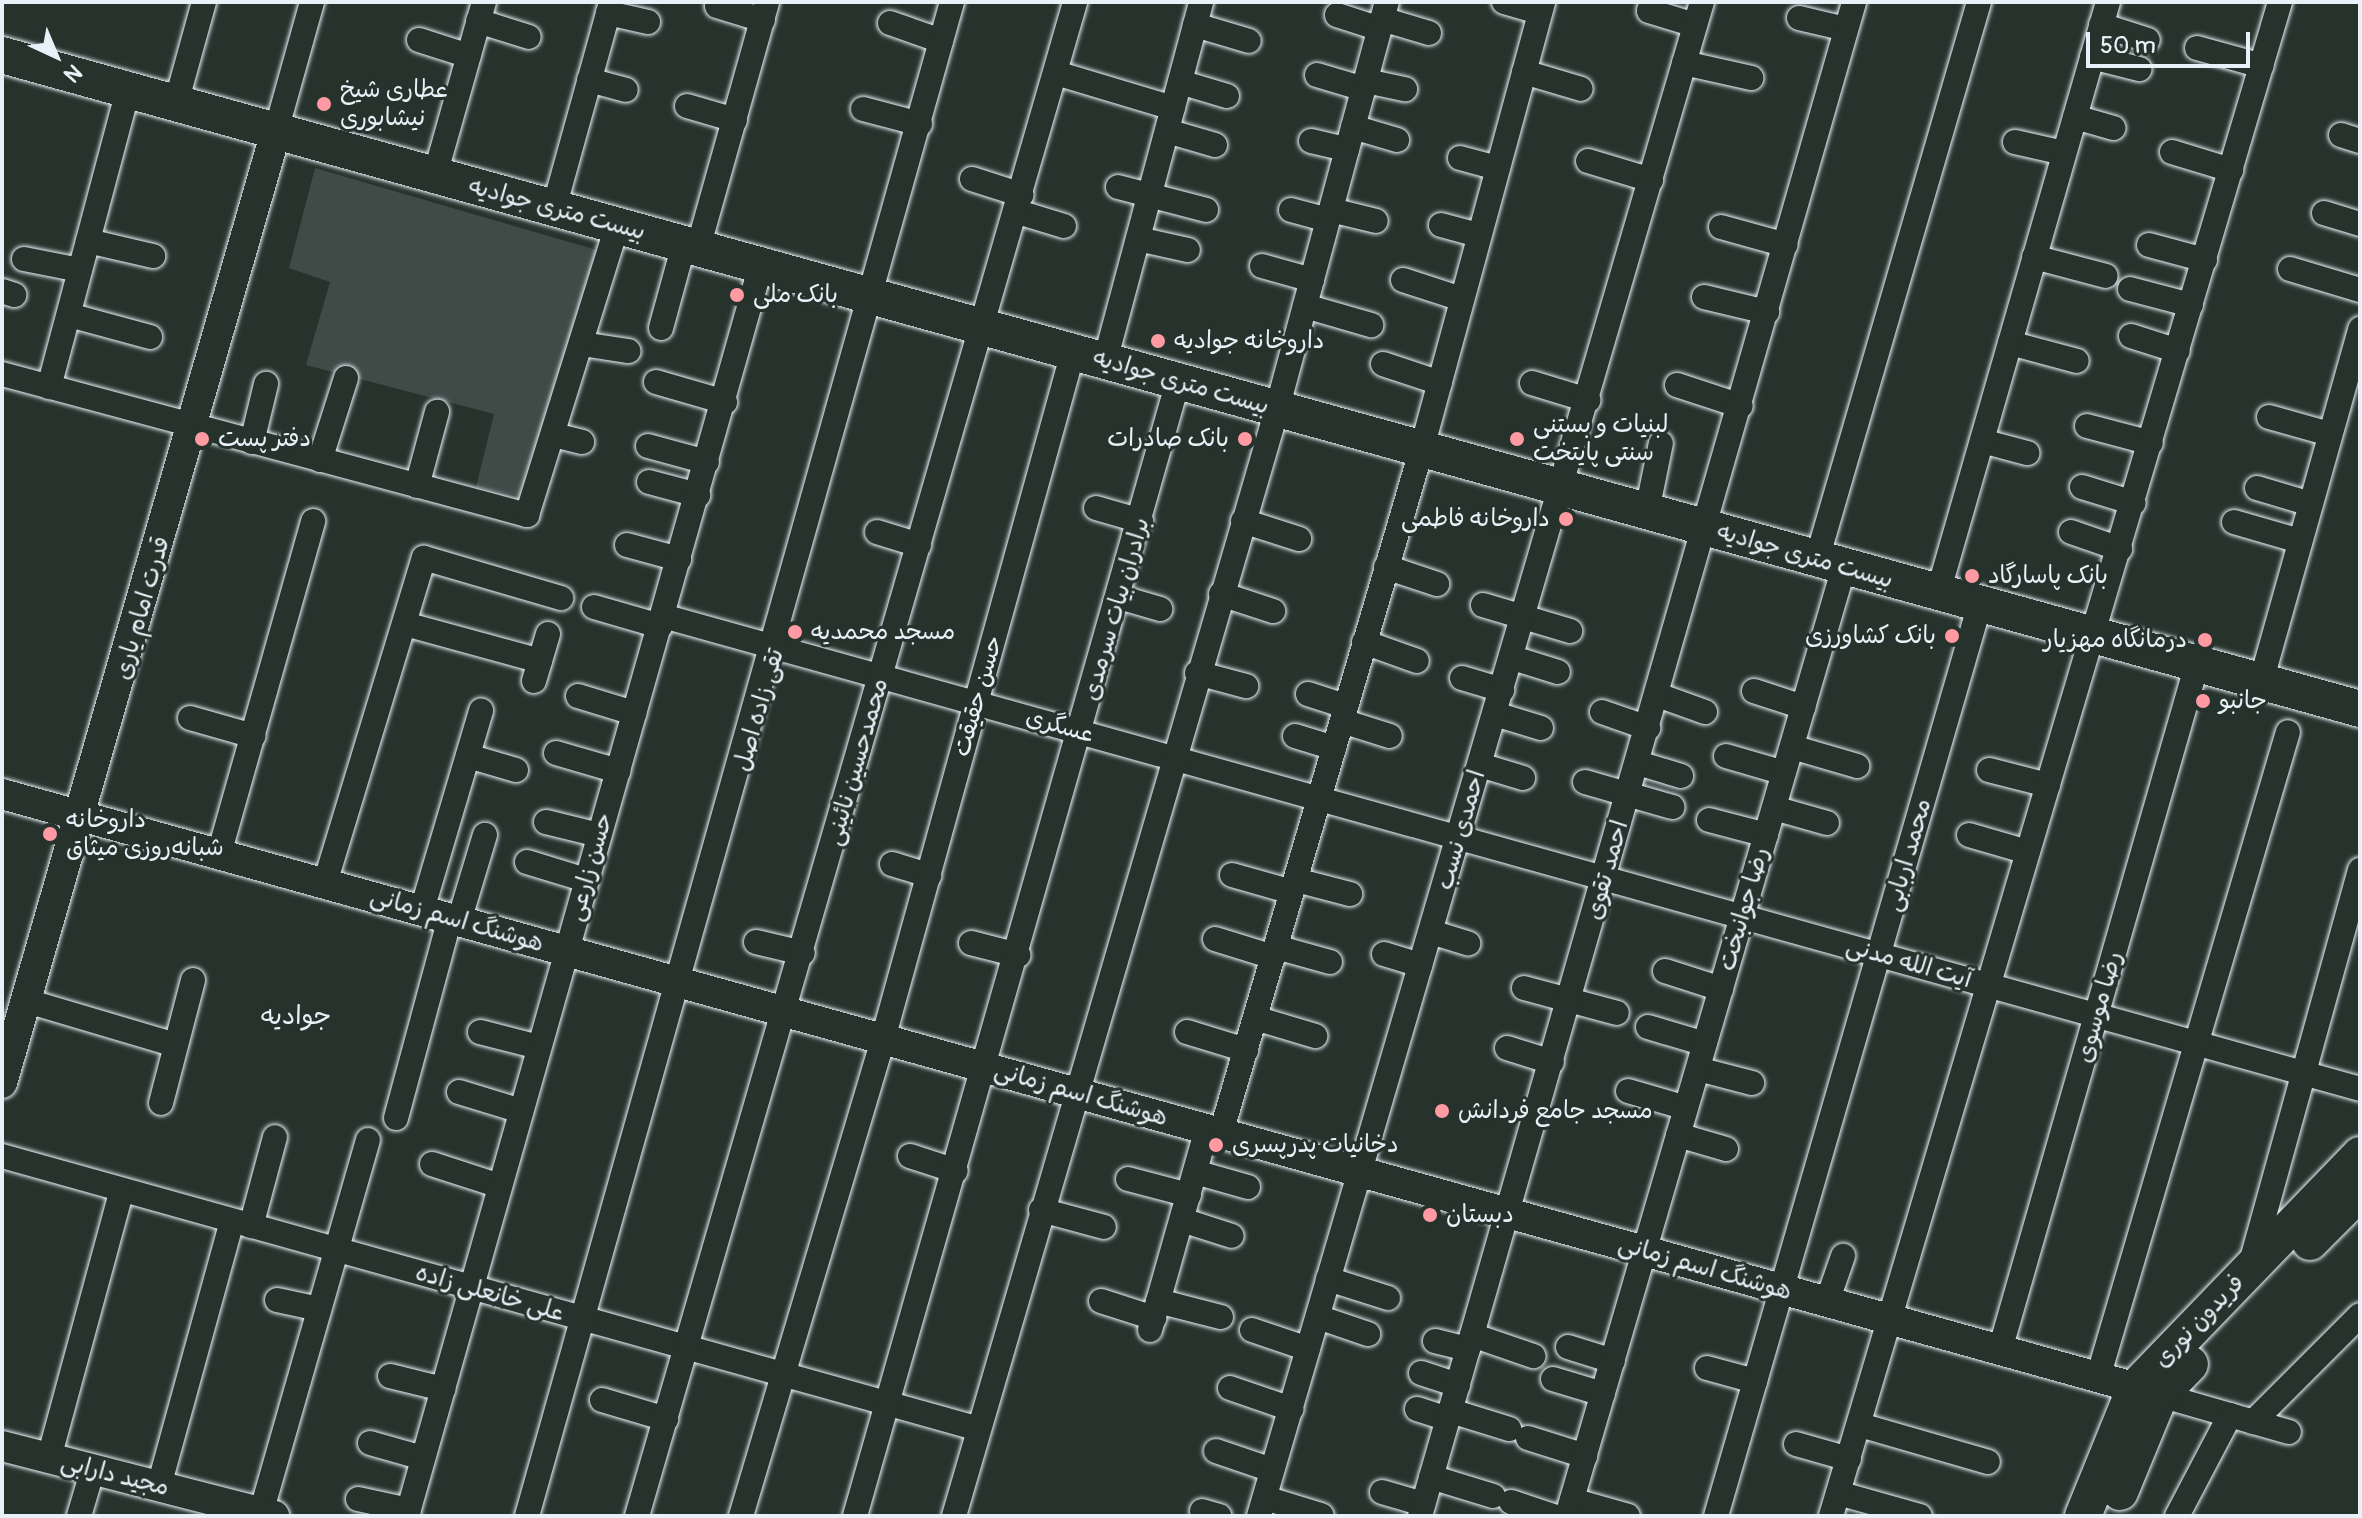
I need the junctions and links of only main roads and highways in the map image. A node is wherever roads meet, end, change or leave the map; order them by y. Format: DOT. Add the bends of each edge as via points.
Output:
graph roads {
  1 [pos="2,55"];
  2 [pos="2360,709"];
  3 [pos="2360,1155"];
  4 [pos="2360,1192"];
  5 [pos="2147,1391"];
  6 [pos="2083,1516"];
  7 [pos="2110,1516"];
  1 -- 2 [label="main road, بیست متری جوادیه"];
  3 -- 5 [label="main road, فریدون نوری" via="2250,1269"];
  4 -- 5 [label="main road, فریدون نوری"];
  5 -- 6 [label="main road, فریدون نوری"];
  5 -- 7 [label="main road, فریدون نوری"];
}
